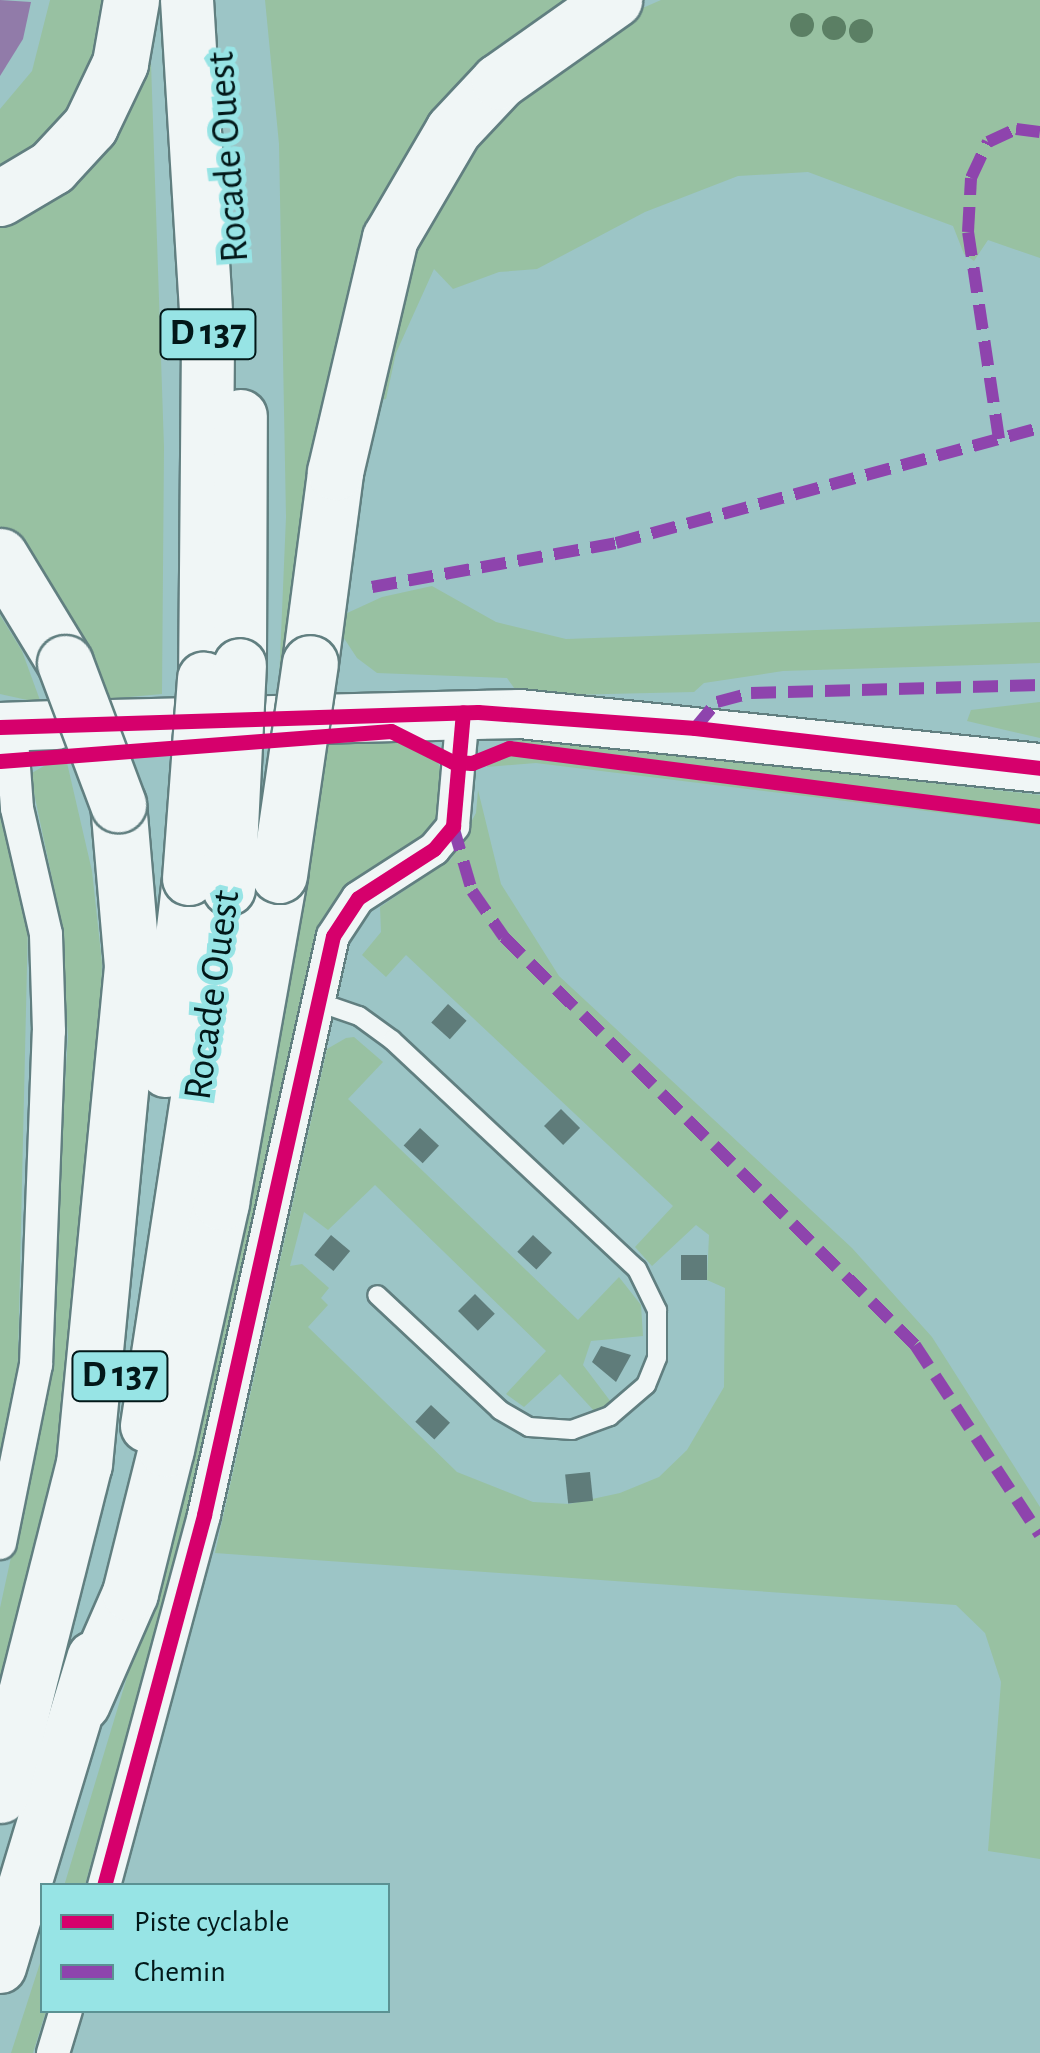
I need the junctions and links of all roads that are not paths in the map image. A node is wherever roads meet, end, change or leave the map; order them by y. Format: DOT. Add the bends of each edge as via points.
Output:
graph roads {
  1 [pos="131,0"];
  2 [pos="186,0"];
  3 [pos="218,0"];
  4 [pos="614,0"];
  5 [pos="0,198"];
  6 [pos="0,556"];
  7 [pos="222,666"];
  8 [pos="463,712"];
  9 [pos="111,724"];
  10 [pos="22,726"];
  11 [pos="1040,768"];
  12 [pos="232,881"];
  13 [pos="318,1002"];
  14 [pos="377,1294"];
  15 [pos="0,1544"];
  16 [pos="82,1702"];
  17 [pos="0,1794"];
  18 [pos="0,1863"];
  19 [pos="105,1883"];
  20 [pos="0,1967"];
  21 [pos="65,2013"];
  22 [pos="54,2053"];
  1 -- 5 [label="highway" via="120,64 90,126 52,166"];
  2 -- 7 [label="main road, Rocade Ouest / D 137"];
  3 -- 7 [label="main road, Rocade Ouest / D 137" via="235,214 244,517"];
  4 -- 12 [label="highway, bridge" via="499,81 453,130 390,238 339,453 310,663"];
  6 -- 17 [label="highway, bridge" via="66,664 118,804 132,966 84,1464"];
  7 -- 12 [label="main road, Rocade Ouest / D 137, bridge"];
  8 -- 9 [label="street"];
  8 -- 11 [label="street" via="695,728"];
  8 -- 13 [label="street" via="452,826 434,849 348,909 333,936"];
  10 -- 15 [label="street" via="17,808 46,934 50,1030 36,1365"];
  12 -- 16 [label="highway" via="221,1202 130,1593"];
  12 -- 18 [label="main road, Rocade Ouest / D 137" via="153,1184 95,1521 50,1709"];
  13 -- 14 [label="lane" via="358,1016 392,1040 636,1269 657,1310 656,1358 646,1385 610,1416 572,1430 530,1426 500,1410"];
  13 -- 19 [label="street" via="204,1514"];
  16 -- 20 [label="main road"];
  21 -- 22 [label="street"];
}
